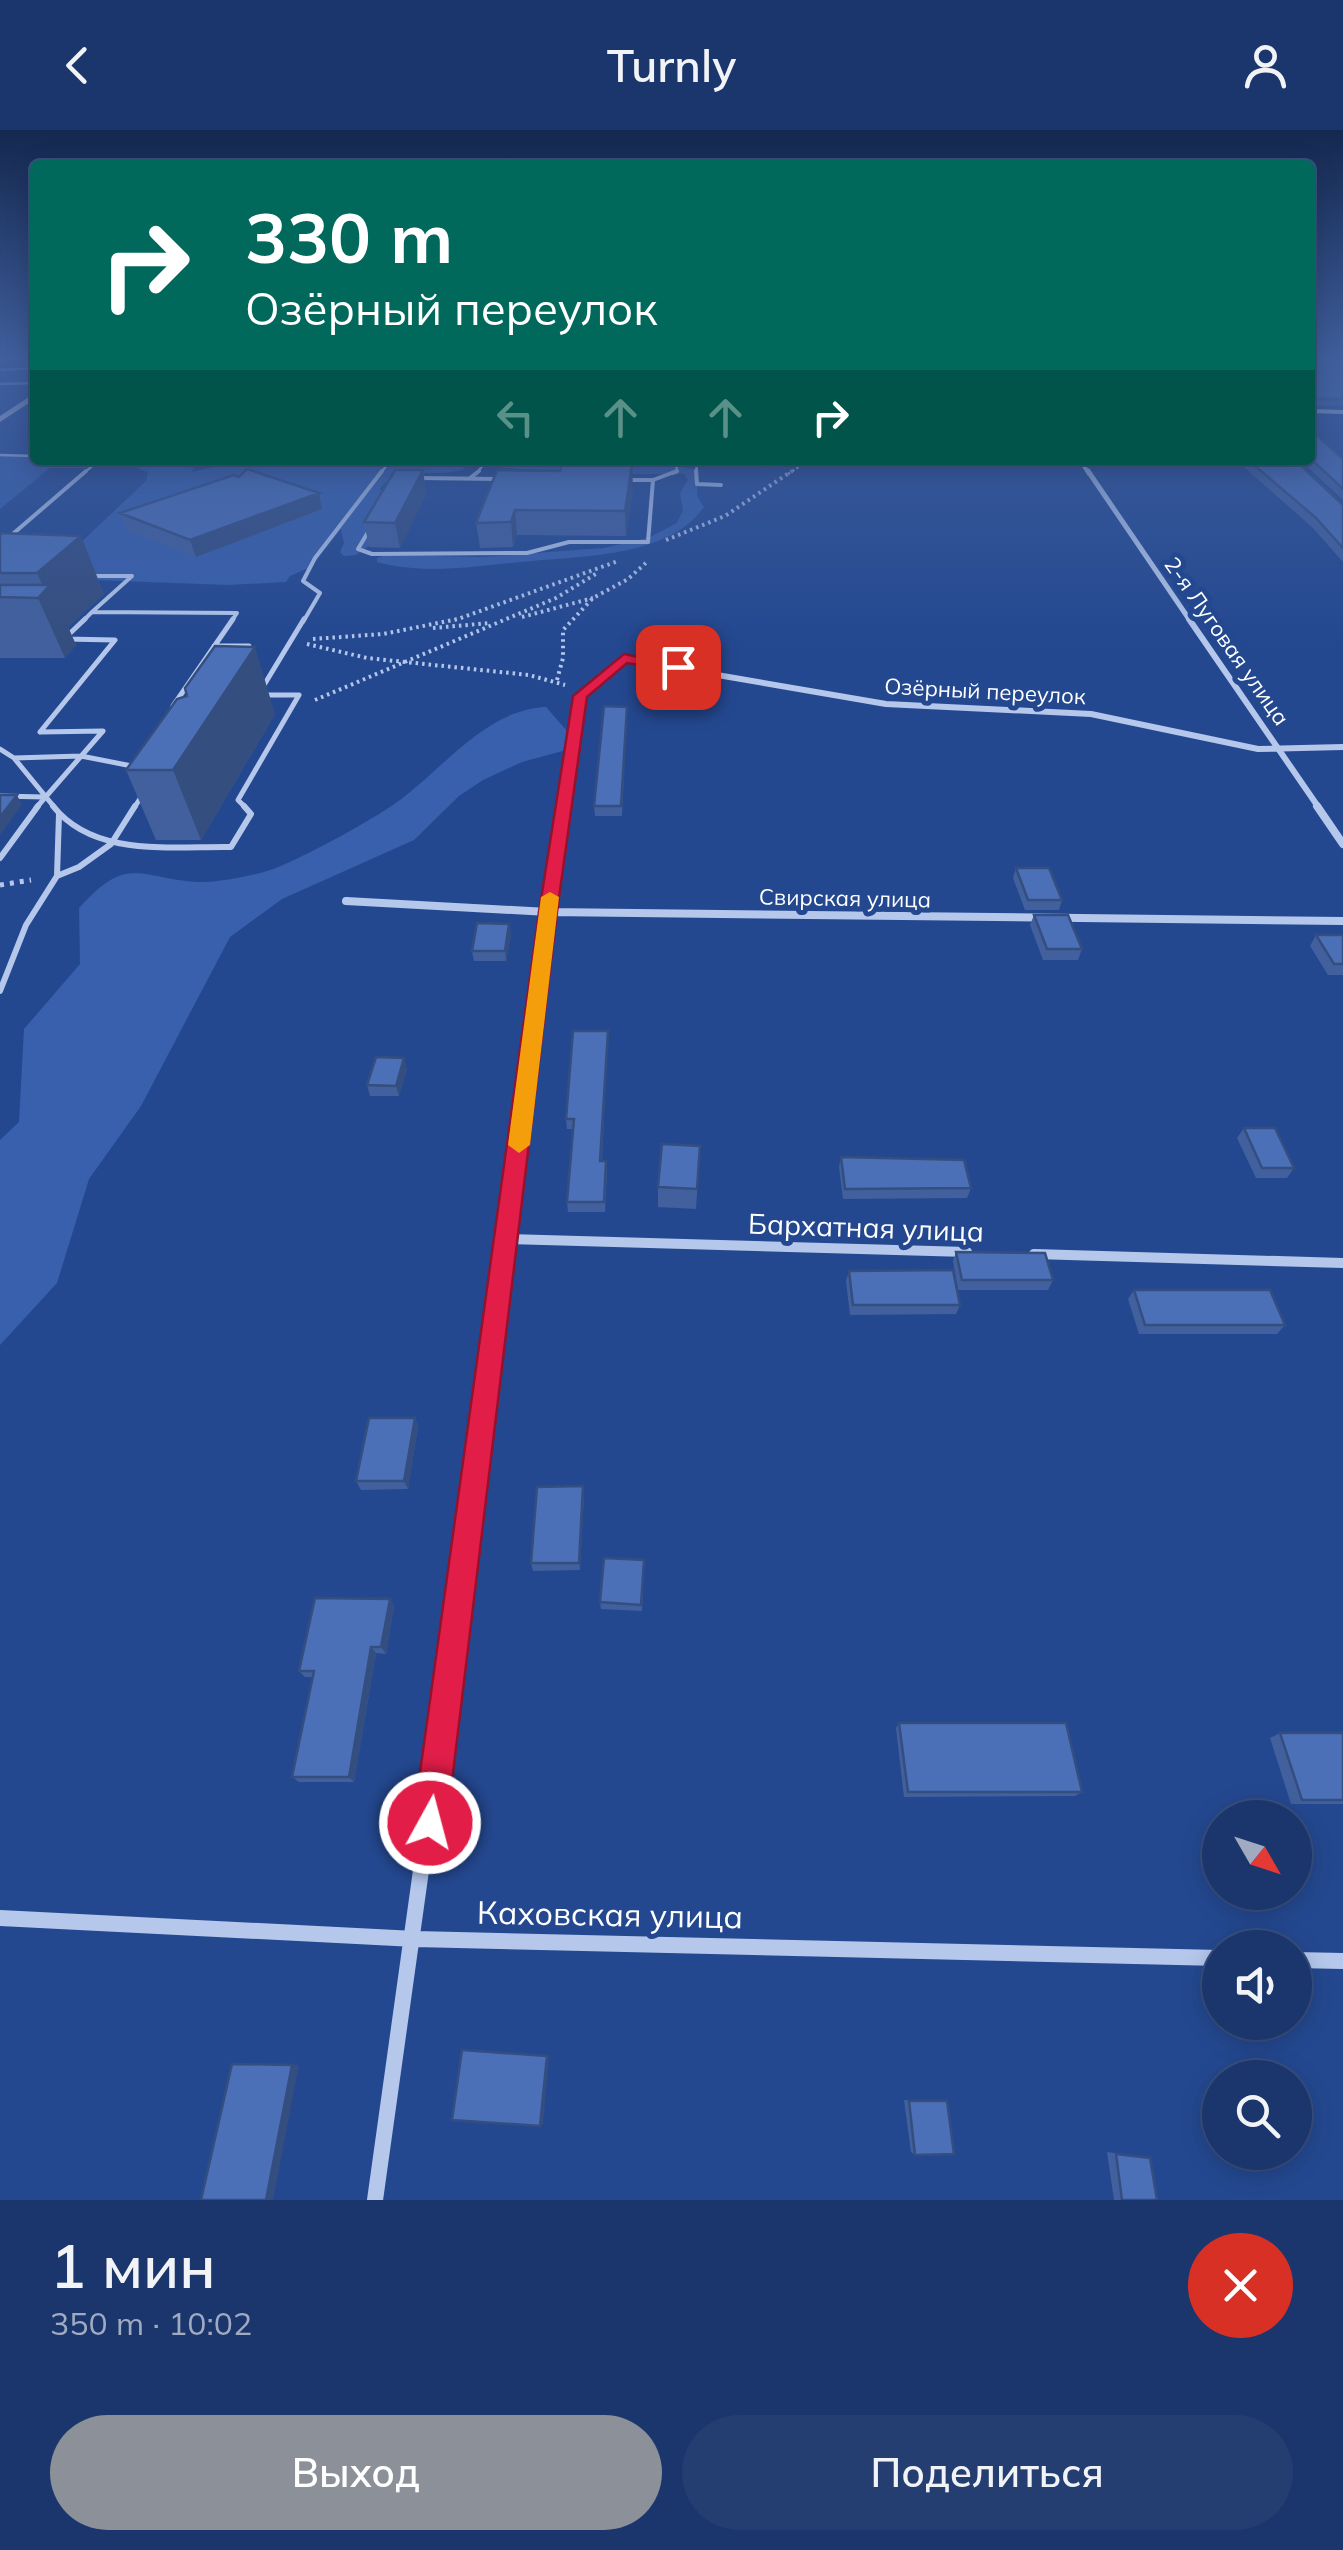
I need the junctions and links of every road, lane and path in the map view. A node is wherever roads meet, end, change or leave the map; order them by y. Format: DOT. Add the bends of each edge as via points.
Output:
graph roads {
  1 [pos="0,455"];
  2 [pos="30,456"];
  3 [pos="93,465"];
  4 [pos="387,465"];
  5 [pos="486,465"];
  6 [pos="676,465"];
  7 [pos="696,465"];
  8 [pos="802,465"];
  9 [pos="1083,465"];
  10 [pos="403,477"];
  11 [pos="470,478"];
  12 [pos="507,479"];
  13 [pos="617,480"];
  14 [pos="654,480"];
  15 [pos="721,484"];
  16 [pos="376,520"];
  17 [pos="660,543"];
  18 [pos="0,545"];
  19 [pos="652,555"];
  20 [pos="626,558"];
  21 [pos="608,566"];
  22 [pos="76,576"];
  23 [pos="593,598"];
  24 [pos="92,612"];
  25 [pos="498,622"];
  26 [pos="402,630"];
  27 [pos="49,639"];
  28 [pos="65,639"];
  29 [pos="290,643"];
  30 [pos="214,646"];
  31 [pos="249,646"];
  32 [pos="277,646"];
  33 [pos="408,663"];
  34 [pos="557,680"];
  35 [pos="580,696"];
  36 [pos="172,706"];
  37 [pos="290,710"];
  38 [pos="1343,747"];
  39 [pos="0,750"];
  40 [pos="1282,751"];
  41 [pos="81,756"];
  42 [pos="14,758"];
  43 [pos="247,762"];
  44 [pos="260,762"];
  45 [pos="139,767"];
  46 [pos="148,786"];
  47 [pos="0,796"];
  48 [pos="44,797"];
  49 [pos="59,814"];
  50 [pos="111,844"];
  51 [pos="1343,844"];
  52 [pos="0,858"];
  53 [pos="57,876"];
  54 [pos="346,901"];
  55 [pos="548,912"];
  56 [pos="1343,921"];
  57 [pos="0,991"];
  58 [pos="507,1240"];
  59 [pos="984,1253"];
  60 [pos="1024,1254"];
  61 [pos="1343,1263"];
  62 [pos="0,1918"];
  63 [pos="414,1940"];
  64 [pos="1202,1958"];
  65 [pos="1312,1960"];
  66 [pos="1343,1961"];
  67 [pos="375,2200"];
  1 -- 2 [label="lane"];
  3 -- 18 [label="lane"];
  4 -- 29 [label="lane" via="315,558 303,581 320,593"];
  5 -- 11 [label="lane"];
  6 -- 14 [label="lane" via="677,472"];
  7 -- 15 [label="lane" via="696,484"];
  8 -- 17 [label="path" via="725,516"];
  9 -- 40 [label="street, 2-я Луговая улица"];
  10 -- 11 [label="lane"];
  11 -- 12 [label="lane"];
  13 -- 14 [label="lane"];
  14 -- 16 [label="lane" via="648,542 569,542 527,553 372,554 358,549"];
  19 -- 23 [label="path" via="636,573"];
  20 -- 21 [label="path"];
  21 -- 25 [label="path"];
  21 -- 26 [label="path" via="458,619"];
  22 -- 24 [label="lane" via="132,576"];
  23 -- 25 [label="path"];
  23 -- 34 [label="path" via="563,630"];
  24 -- 28 [label="lane"];
  24 -- 30 [label="lane" via="236,613"];
  25 -- 26 [label="path"];
  25 -- 33 [label="path"];
  26 -- 29 [label="path"];
  27 -- 28 [label="lane"];
  28 -- 41 [label="lane" via="115,640 40,732 103,731"];
  29 -- 32 [label="lane"];
  29 -- 33 [label="path"];
  29 -- 37 [label="lane" via="258,695 299,695"];
  30 -- 31 [label="lane"];
  30 -- 36 [label="lane"];
  33 -- 34 [label="path"];
  33 -- 37 [label="path"];
  34 -- 35 [label="path"];
  35 -- 40 [label="street, Озёрный переулок" via="624,658 886,704 1091,714"];
  35 -- 55 [label="street"];
  37 -- 44 [label="lane"];
  38 -- 40 [label="street, Озёрный переулок"];
  39 -- 42 [label="lane"];
  40 -- 51 [label="street, 2-я Луговая улица"];
  41 -- 42 [label="lane"];
  41 -- 45 [label="lane"];
  41 -- 48 [label="lane"];
  42 -- 48 [label="lane"];
  43 -- 44 [label="lane"];
  44 -- 50 [label="lane" via="238,800 251,814 230,847"];
  46 -- 50 [label="lane"];
  47 -- 48 [label="lane"];
  48 -- 49 [label="lane"];
  48 -- 52 [label="lane"];
  49 -- 50 [label="lane"];
  49 -- 53 [label="lane"];
  50 -- 53 [label="lane"];
  53 -- 57 [label="lane" via="26,926"];
  54 -- 55 [label="street, Свирская улица"];
  55 -- 56 [label="street, Свирская улица"];
  55 -- 58 [label="street"];
  58 -- 59 [label="street, Бархатная улица"];
  58 -- 63 [label="street"];
  60 -- 61 [label="street"];
  62 -- 63 [label="street, Каховская улица"];
  63 -- 64 [label="street, Каховская улица"];
  63 -- 67 [label="street"];
  65 -- 66 [label="street"];
}
